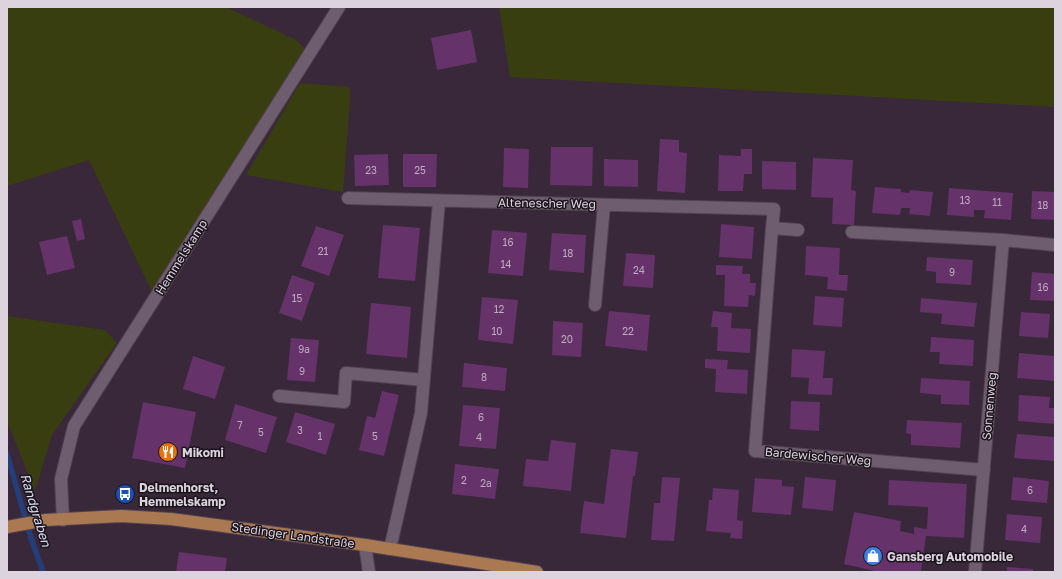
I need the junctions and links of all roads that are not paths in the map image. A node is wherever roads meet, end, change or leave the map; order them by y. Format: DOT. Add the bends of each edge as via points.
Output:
graph roads {
  1 [pos="340,7"];
  2 [pos="348,198"];
  3 [pos="439,201"];
  4 [pos="604,205"];
  5 [pos="654,206"];
  6 [pos="772,228"];
  7 [pos="798,230"];
  8 [pos="852,232"];
  9 [pos="1003,240"];
  10 [pos="1055,245"];
  11 [pos="595,306"];
  12 [pos="424,380"];
  13 [pos="279,396"];
  14 [pos="984,470"];
  15 [pos="63,520"];
  16 [pos="11,527"];
  17 [pos="365,545"];
  18 [pos="390,549"];
  19 [pos="369,572"];
  20 [pos="537,572"];
  21 [pos="975,572"];
  1 -- 15 [label="street, Hemmelskamp" via="74,426 61,479"];
  2 -- 3 [label="street, Altenescher Weg"];
  3 -- 4 [label="street, Altenescher Weg"];
  3 -- 12 [label="street"];
  4 -- 5 [label="street, Altenescher Weg"];
  4 -- 11 [label="street"];
  5 -- 6 [label="street, Bardewischer Weg" via="774,209"];
  6 -- 7 [label="street"];
  6 -- 14 [label="street, Bardewischer Weg" via="755,452"];
  8 -- 9 [label="street"];
  9 -- 10 [label="street"];
  9 -- 14 [label="street, Sonnenweg"];
  12 -- 13 [label="street" via="346,373 344,402"];
  12 -- 18 [label="street" via="421,413"];
  14 -- 21 [label="street, Sonnenweg"];
  15 -- 16 [label="main road, Stedinger Landstraße" via="46,520"];
  15 -- 17 [label="main road, Stedinger Landstraße" via="121,516 171,519"];
  17 -- 18 [label="main road, Stedinger Landstraße"];
  17 -- 19 [label="street"];
  18 -- 20 [label="main road, Stedinger Landstraße"];
}
